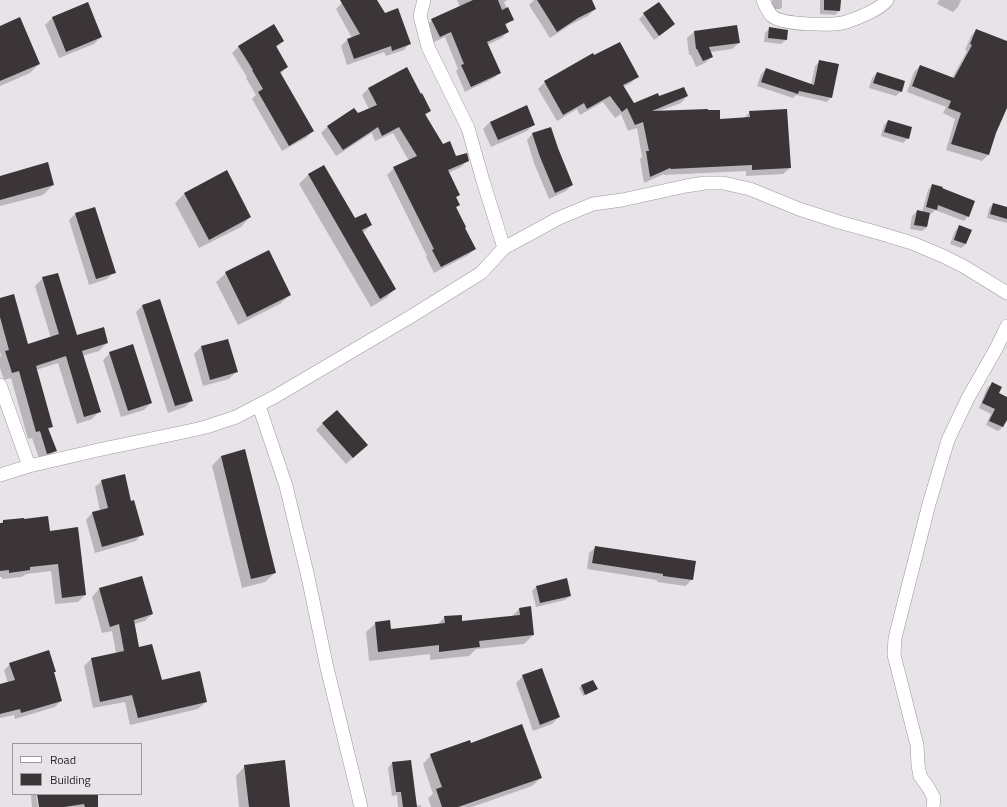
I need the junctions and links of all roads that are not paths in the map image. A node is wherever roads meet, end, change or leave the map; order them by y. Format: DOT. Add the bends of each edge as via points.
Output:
graph roads {
  1 [pos="424,0"];
  2 [pos="763,0"];
  3 [pos="887,0"];
  4 [pos="504,248"];
  5 [pos="1007,293"];
  6 [pos="1007,326"];
  7 [pos="0,387"];
  8 [pos="259,406"];
  9 [pos="29,466"];
  10 [pos="0,475"];
  11 [pos="361,807"];
  12 [pos="933,807"];
  1 -- 4 [label="street" via="420,16 428,46 468,128"];
  2 -- 3 [label="street" via="773,17 802,24 832,24 871,12"];
  4 -- 5 [label="street" via="559,218 593,204 705,183 723,183 750,189 799,209 912,243 963,266"];
  4 -- 8 [label="street" via="481,272"];
  6 -- 12 [label="street" via="948,440 895,638 894,655 918,745 920,776 934,798"];
  7 -- 9 [label="street"];
  8 -- 9 [label="street" via="206,427"];
  8 -- 11 [label="street" via="286,486"];
  9 -- 10 [label="street"];
}
